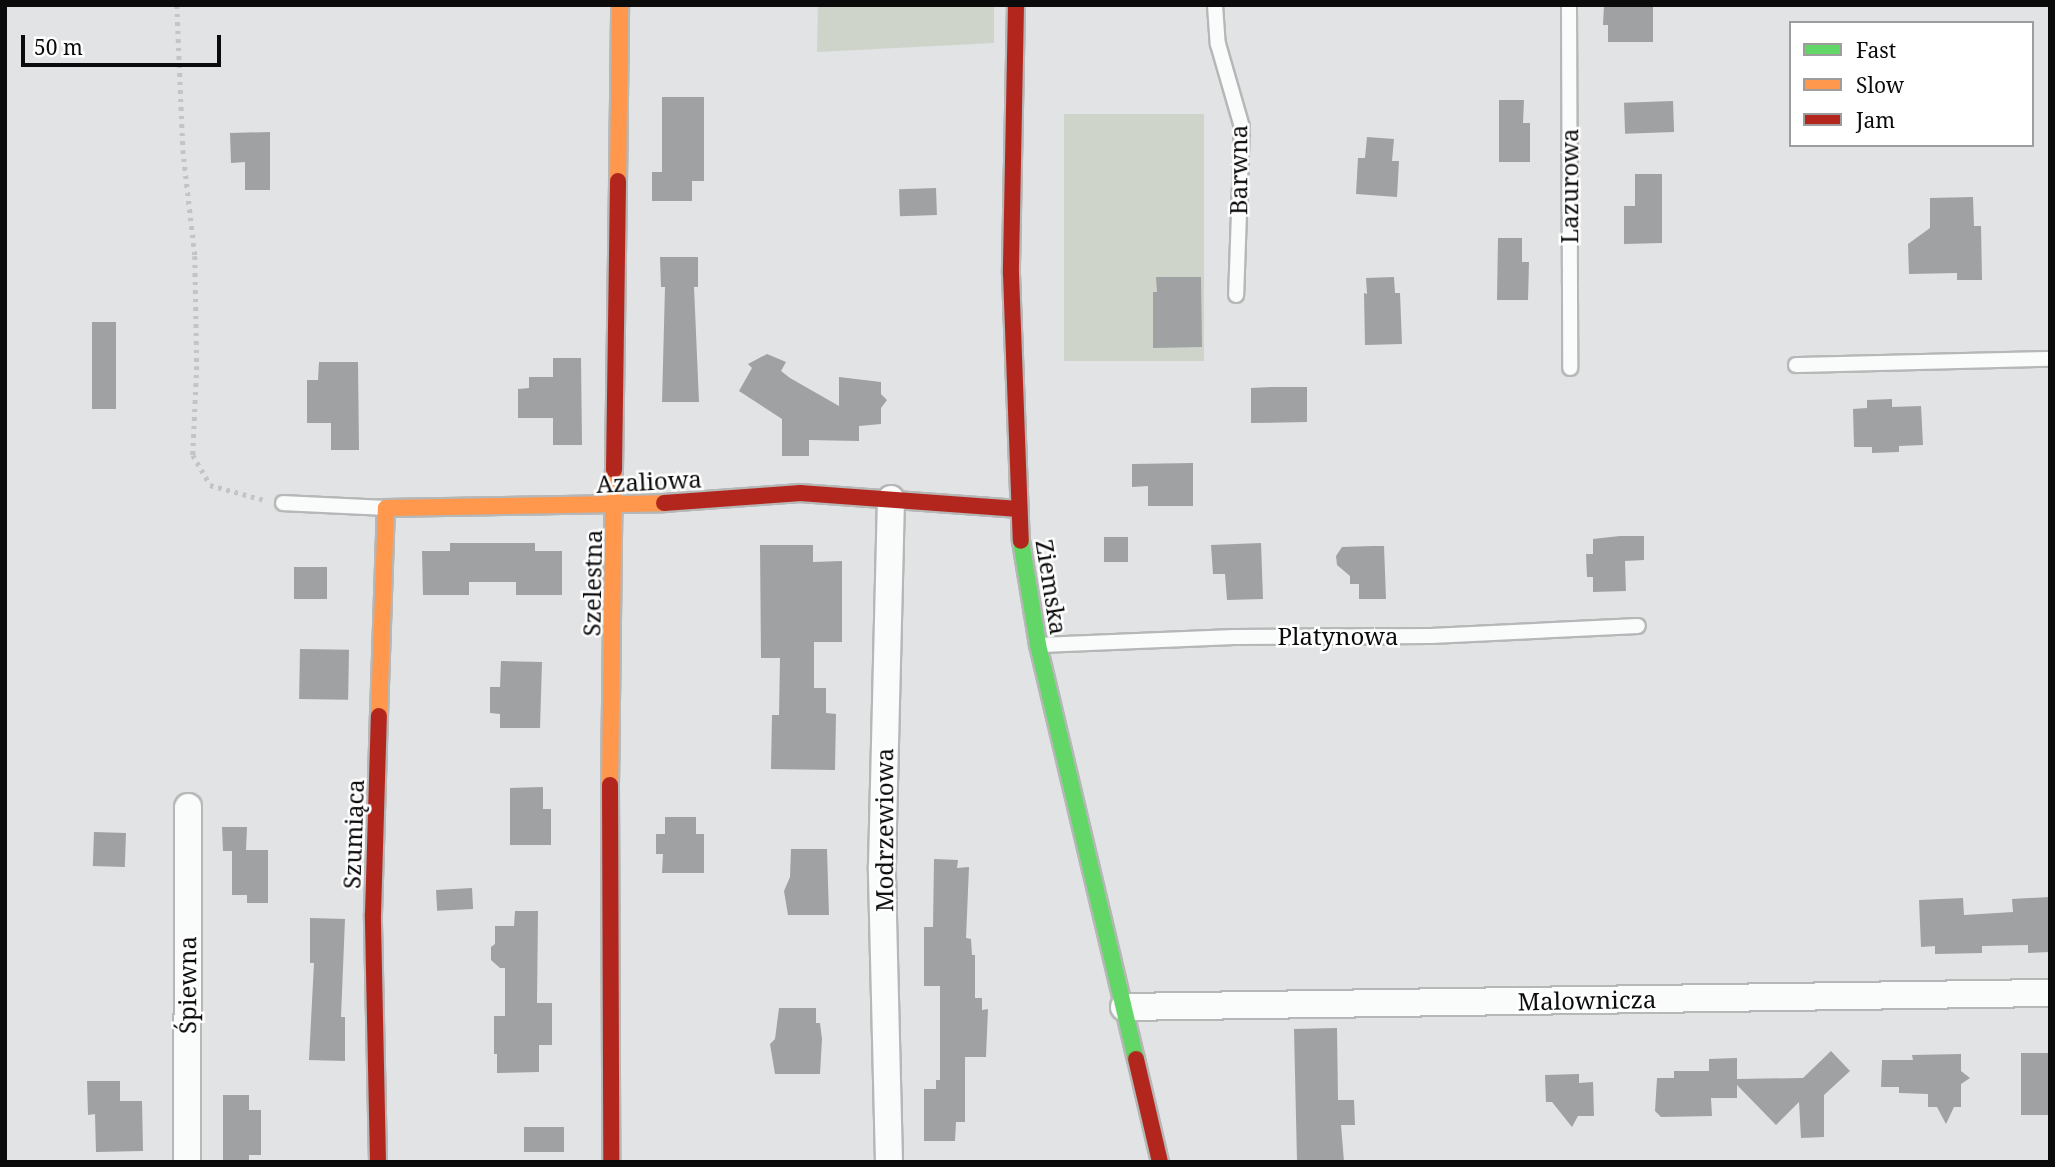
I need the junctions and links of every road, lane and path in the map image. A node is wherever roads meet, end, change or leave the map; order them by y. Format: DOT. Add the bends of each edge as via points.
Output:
graph roads {
  1 [pos="177,5"];
  2 [pos="620,5"];
  3 [pos="1016,5"];
  4 [pos="1215,5"];
  5 [pos="1569,5"];
  6 [pos="1237,295"];
  7 [pos="2050,359"];
  8 [pos="1796,365"];
  9 [pos="1570,368"];
  10 [pos="891,499"];
  11 [pos="283,503"];
  12 [pos="616,506"];
  13 [pos="386,508"];
  14 [pos="1017,509"];
  15 [pos="1638,626"];
  16 [pos="1038,645"];
  17 [pos="188,807"];
  18 [pos="2050,993"];
  19 [pos="1124,1007"];
  20 [pos="187,1162"];
  21 [pos="378,1162"];
  22 [pos="611,1162"];
  23 [pos="889,1162"];
  24 [pos="1160,1162"];
  1 -- 11 [label="path" via="183,150 195,256 193,455 209,485"];
  2 -- 12 [label="street, Szelestna"];
  3 -- 14 [label="street, Ziemska" via="1012,274"];
  4 -- 6 [label="lane, Barwna" via="1218,44 1242,127"];
  5 -- 9 [label="lane, Lazurowa"];
  7 -- 8 [label="lane"];
  10 -- 12 [label="street, Azaliowa" via="802,493"];
  10 -- 14 [label="street, Azaliowa"];
  10 -- 23 [label="street, Modrzewiowa" via="882,866"];
  11 -- 13 [label="lane, Azaliowa"];
  12 -- 13 [label="street, Azaliowa"];
  12 -- 22 [label="street, Szelestna" via="609,877"];
  13 -- 21 [label="street, Szumiąca" via="373,914"];
  14 -- 16 [label="street, Ziemska"];
  15 -- 16 [label="lane, Platynowa"];
  16 -- 19 [label="street, Ziemska"];
  17 -- 20 [label="street, Śpiewna"];
  18 -- 19 [label="street, Malownicza"];
  19 -- 24 [label="street, Ziemska"];
}
